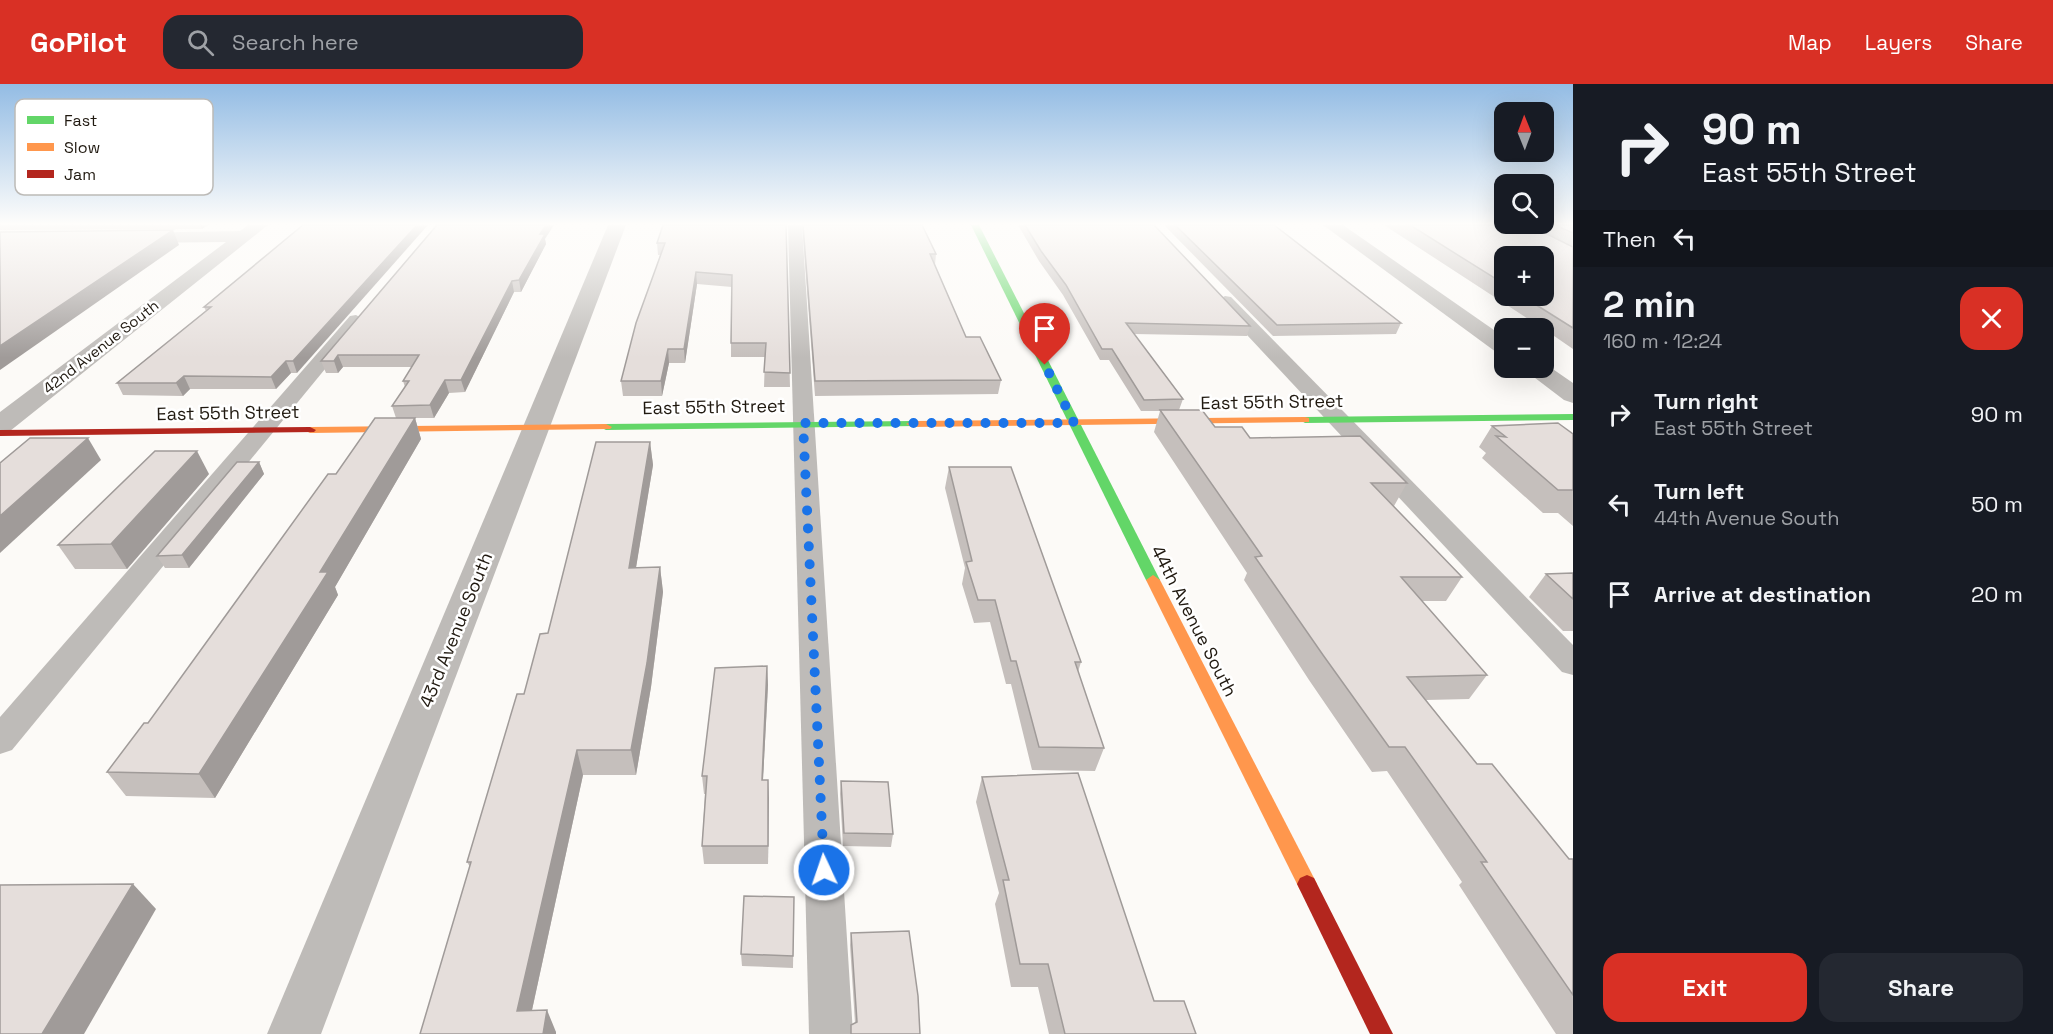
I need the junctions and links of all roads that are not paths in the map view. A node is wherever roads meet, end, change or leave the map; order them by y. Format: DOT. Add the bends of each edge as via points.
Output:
graph roads {
  1 [pos="201,269"];
  2 [pos="599,269"];
  3 [pos="797,269"];
  4 [pos="997,269"];
  5 [pos="1395,269"];
  6 [pos="1208,283"];
  7 [pos="370,304"];
  8 [pos="1494,340"];
  9 [pos="1548,378"];
  10 [pos="1573,395"];
  11 [pos="1573,417"];
  12 [pos="1341,419"];
  13 [pos="803,423"];
  14 [pos="1074,423"];
  15 [pos="0,425"];
  16 [pos="537,427"];
  17 [pos="261,430"];
  18 [pos="0,433"];
  19 [pos="1573,664"];
  20 [pos="0,740"];
  21 [pos="294,1034"];
  22 [pos="831,1034"];
  23 [pos="1382,1034"];
  1 -- 15 [label="street, 42nd Avenue South"];
  2 -- 16 [label="street, 43rd Avenue South"];
  3 -- 13 [label="lane"];
  4 -- 14 [label="street, 44th Avenue South"];
  5 -- 8 [label="street"];
  6 -- 12 [label="lane"];
  7 -- 17 [label="lane"];
  9 -- 10 [label="street"];
  11 -- 12 [label="street, East 55th Street"];
  12 -- 14 [label="street, East 55th Street"];
  12 -- 19 [label="lane"];
  13 -- 14 [label="street, East 55th Street"];
  13 -- 16 [label="street, East 55th Street"];
  13 -- 22 [label="lane"];
  14 -- 23 [label="street, 44th Avenue South"];
  16 -- 17 [label="street, East 55th Street"];
  16 -- 21 [label="street, 43rd Avenue South"];
  17 -- 18 [label="street, East 55th Street"];
  17 -- 20 [label="lane"];
}
